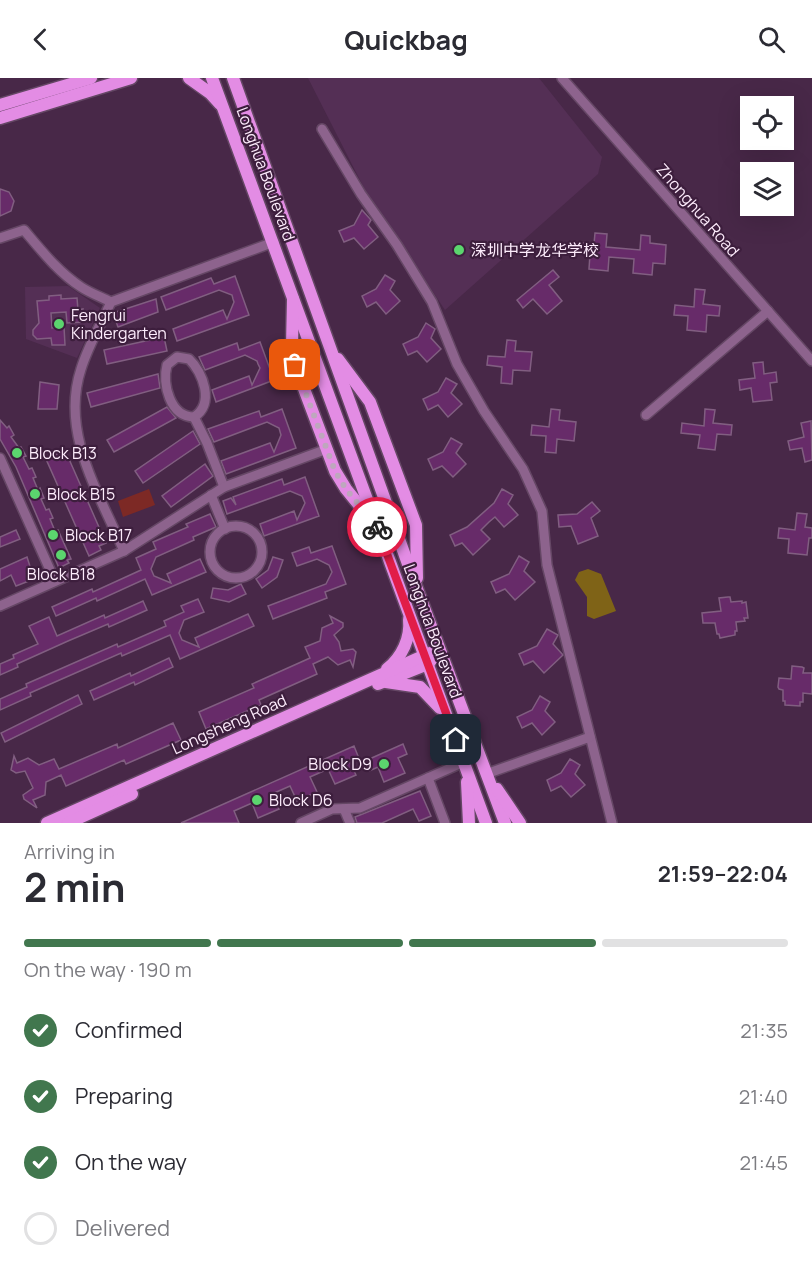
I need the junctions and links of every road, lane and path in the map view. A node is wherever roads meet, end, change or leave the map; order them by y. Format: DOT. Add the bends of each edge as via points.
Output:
graph roads {
  1 [pos="91,78"];
  2 [pos="131,78"];
  3 [pos="189,78"];
  4 [pos="212,78"];
  5 [pos="232,78"];
  6 [pos="241,78"];
  7 [pos="562,78"];
  8 [pos="238,95"];
  9 [pos="0,105"];
  10 [pos="226,112"];
  11 [pos="0,118"];
  12 [pos="322,129"];
  13 [pos="0,238"];
  14 [pos="274,242"];
  15 [pos="293,295"];
  16 [pos="111,302"];
  17 [pos="768,311"];
  18 [pos="330,347"];
  19 [pos="812,361"];
  20 [pos="646,415"];
  21 [pos="194,417"];
  22 [pos="327,449"];
  23 [pos="0,459"];
  24 [pos="224,488"];
  25 [pos="211,495"];
  26 [pos="225,529"];
  27 [pos="380,531"];
  28 [pos="124,551"];
  29 [pos="56,581"];
  30 [pos="417,589"];
  31 [pos="0,606"];
  32 [pos="408,608"];
  33 [pos="440,649"];
  34 [pos="426,660"];
  35 [pos="380,679"];
  36 [pos="448,718"];
  37 [pos="590,736"];
  38 [pos="464,762"];
  39 [pos="486,774"];
  40 [pos="428,778"];
  41 [pos="344,809"];
  42 [pos="47,823"];
  43 [pos="68,823"];
  44 [pos="301,823"];
  45 [pos="350,823"];
  46 [pos="445,823"];
  47 [pos="469,823"];
  48 [pos="486,823"];
  49 [pos="505,823"];
  50 [pos="520,823"];
  51 [pos="612,823"];
  1 -- 9 [label="main road"];
  2 -- 11 [label="main road"];
  3 -- 10 [label="main road" via="210,93"];
  4 -- 10 [label="main road, Longhua Boulevard"];
  5 -- 8 [label="main road, Longhua Boulevard"];
  6 -- 8 [label="main road"];
  7 -- 17 [label="street, Zhonghua Road"];
  8 -- 18 [label="main road, Longhua Boulevard"];
  10 -- 14 [label="main road, Longhua Boulevard"];
  12 -- 37 [label="street" via="432,302 457,364 523,469 542,511 547,565"];
  13 -- 16 [label="street" via="24,230 71,279"];
  14 -- 15 [label="main road, Longhua Boulevard"];
  14 -- 16 [label="street"];
  15 -- 22 [label="main road" via="295,365"];
  15 -- 27 [label="main road, Longhua Boulevard"];
  16 -- 28 [label="street" via="81,368 74,413 83,458"];
  17 -- 19 [label="street, Zhonghua Road"];
  17 -- 20 [label="street"];
  18 -- 30 [label="main road, Longhua Boulevard"];
  18 -- 30 [label="main road" via="370,402 416,525"];
  21 -- 21 [label="street" via="180,412 167,390 166,371 177,357 189,359 203,379 203,405"];
  21 -- 24 [label="street"];
  22 -- 24 [label="street"];
  22 -- 27 [label="main road" via="340,480"];
  23 -- 29 [label="street"];
  24 -- 25 [label="street"];
  25 -- 26 [label="street"];
  25 -- 28 [label="street"];
  26 -- 26 [label="street" via="212,544 213,564 228,576 248,575 261,560 259,540 244,527"];
  27 -- 32 [label="main road, Longhua Boulevard"];
  28 -- 29 [label="street"];
  29 -- 31 [label="street"];
  30 -- 33 [label="main road, Longhua Boulevard"];
  32 -- 34 [label="main road, Longhua Boulevard"];
  32 -- 35 [label="main road" via="408,635 401,653"];
  33 -- 34 [label="main road, Longsheng Road"];
  33 -- 39 [label="main road, Longhua Boulevard"];
  34 -- 35 [label="main road, Longsheng Road"];
  34 -- 36 [label="main road, Longhua Boulevard"];
  35 -- 36 [label="main road" via="420,687"];
  35 -- 42 [label="main road, Longsheng Road"];
  35 -- 43 [label="main road, Longsheng Road"];
  36 -- 38 [label="main road, Longhua Boulevard"];
  37 -- 39 [label="street"];
  37 -- 51 [label="street"];
  38 -- 40 [label="street"];
  38 -- 47 [label="main road"];
  38 -- 48 [label="main road, Longhua Boulevard"];
  39 -- 49 [label="main road, Longhua Boulevard"];
  39 -- 50 [label="main road"];
  40 -- 41 [label="street" via="360,808"];
  40 -- 46 [label="street"];
  41 -- 44 [label="street" via="332,809"];
  41 -- 45 [label="street"];
}
